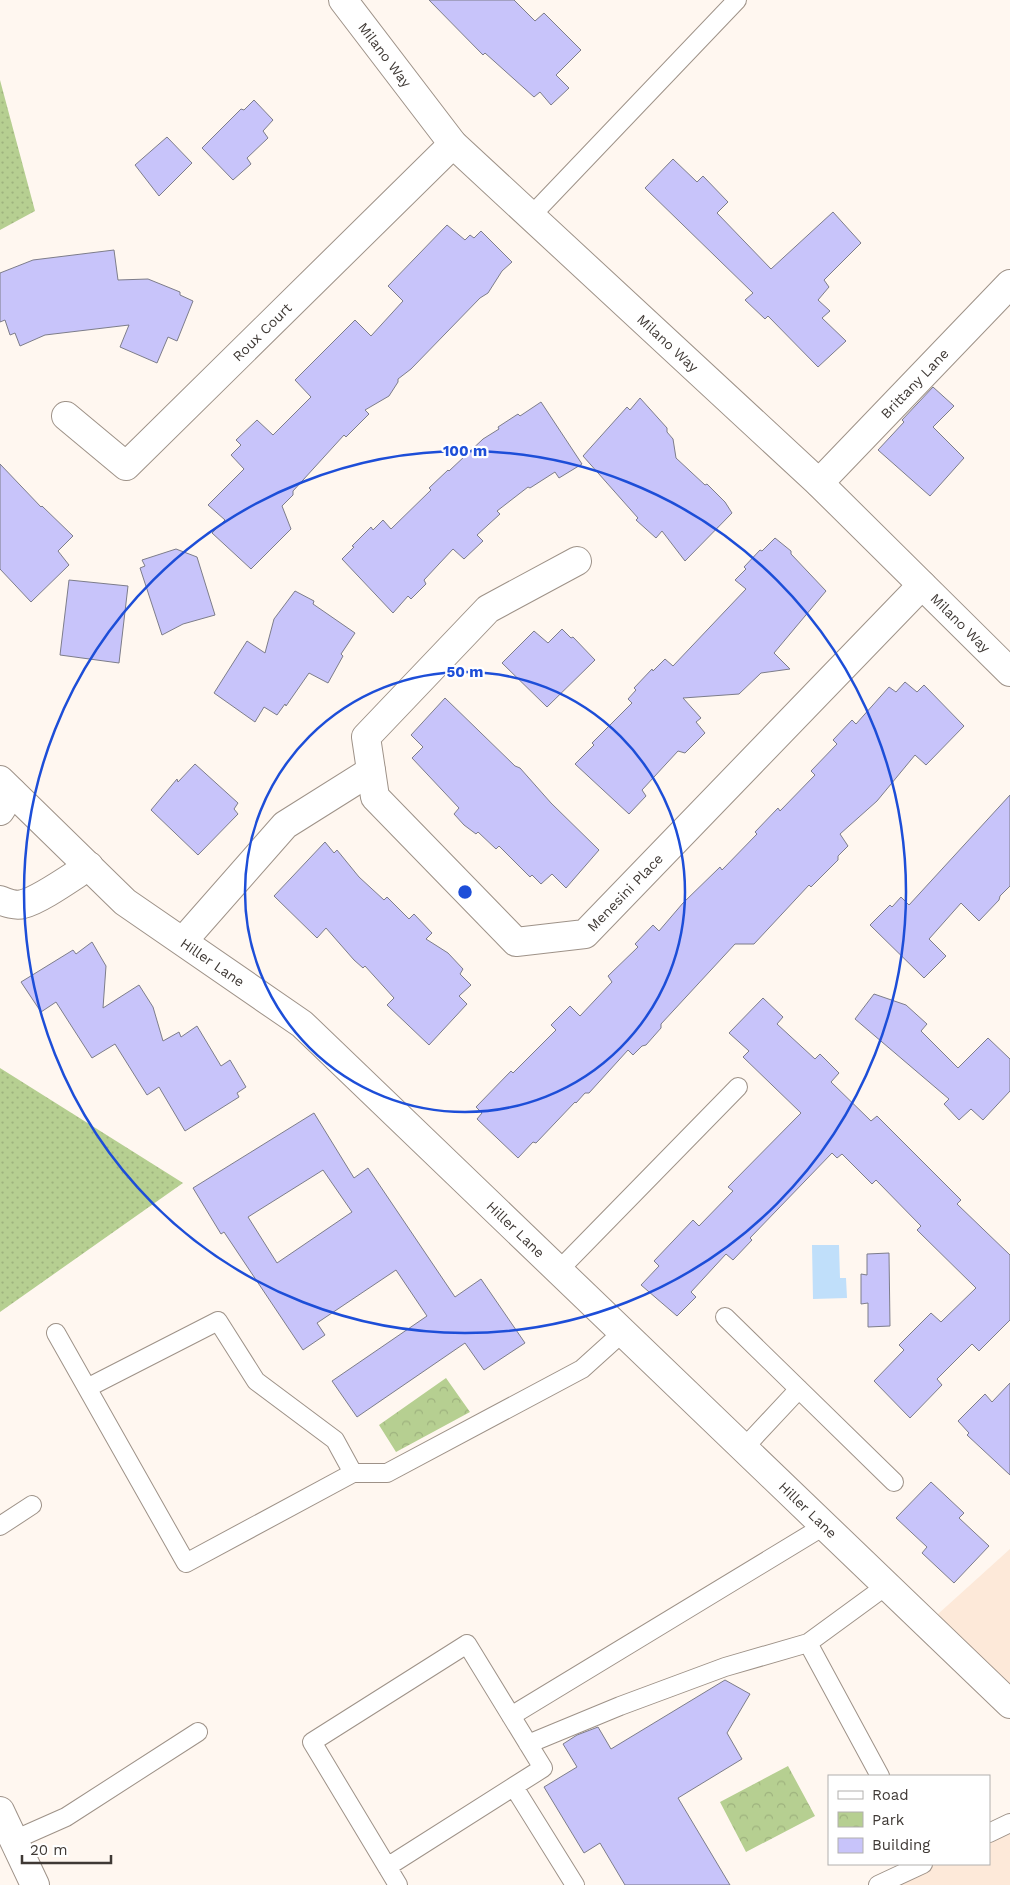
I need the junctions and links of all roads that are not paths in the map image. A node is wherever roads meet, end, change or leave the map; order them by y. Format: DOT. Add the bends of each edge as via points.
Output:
graph roads {
  1 [pos="343,0"];
  2 [pos="737,0"];
  3 [pos="453,144"];
  4 [pos="530,217"];
  5 [pos="1010,284"];
  6 [pos="66,416"];
  7 [pos="819,483"];
  8 [pos="577,561"];
  9 [pos="922,585"];
  10 [pos="1010,672"];
  11 [pos="372,771"];
  12 [pos="4,794"];
  13 [pos="89,866"];
  14 [pos="0,900"];
  15 [pos="183,941"];
  16 [pos="738,1087"];
  17 [pos="559,1270"];
  18 [pos="725,1317"];
  19 [pos="623,1332"];
  20 [pos="56,1333"];
  21 [pos="87,1388"];
  22 [pos="799,1390"];
  23 [pos="744,1449"];
  24 [pos="353,1472"];
  25 [pos="894,1482"];
  26 [pos="32,1505"];
  27 [pos="0,1526"];
  28 [pos="824,1526"];
  29 [pos="886,1586"];
  30 [pos="808,1643"];
  31 [pos="1010,1704"];
  32 [pos="511,1716"];
  33 [pos="198,1732"];
  34 [pos="528,1744"];
  35 [pos="879,1775"];
  36 [pos="514,1787"];
  37 [pos="0,1812"];
  38 [pos="1010,1823"];
  39 [pos="990,1833"];
  40 [pos="14,1840"];
  41 [pos="921,1865"];
  42 [pos="387,1867"];
  43 [pos="35,1885"];
  44 [pos="398,1885"];
  45 [pos="575,1885"];
  46 [pos="878,1885"];
  1 -- 3 [label="street, Milano Way"];
  2 -- 4 [label="lane"];
  3 -- 4 [label="street, Milano Way"];
  3 -- 6 [label="street, Roux Court" via="126,466"];
  4 -- 7 [label="street, Milano Way"];
  5 -- 7 [label="street, Brittany Lane"];
  7 -- 9 [label="street, Milano Way"];
  8 -- 11 [label="street, Menesini Place" via="488,608 366,737"];
  9 -- 10 [label="street, Milano Way"];
  9 -- 11 [label="street, Menesini Place" via="585,934 516,942 375,797"];
  11 -- 15 [label="street" via="286,825"];
  12 -- 13 [label="street, Hiller Lane"];
  13 -- 14 [label="street" via="23,904"];
  13 -- 15 [label="street, Hiller Lane" via="125,902"];
  15 -- 17 [label="street, Hiller Lane" via="302,1024"];
  16 -- 17 [label="lane"];
  17 -- 19 [label="street, Hiller Lane"];
  18 -- 22 [label="lane"];
  19 -- 23 [label="street, Hiller Lane"];
  19 -- 24 [label="lane" via="582,1369 387,1473"];
  20 -- 21 [label="lane"];
  21 -- 24 [label="lane" via="218,1321 256,1381 335,1440"];
  21 -- 24 [label="lane" via="186,1563"];
  22 -- 23 [label="lane"];
  22 -- 25 [label="lane"];
  23 -- 28 [label="street, Hiller Lane"];
  26 -- 27 [label="lane"];
  28 -- 29 [label="street, Hiller Lane"];
  28 -- 32 [label="lane"];
  29 -- 30 [label="lane"];
  29 -- 31 [label="street, Hiller Lane"];
  30 -- 34 [label="lane" via="725,1667"];
  30 -- 35 [label="lane"];
  32 -- 34 [label="lane"];
  32 -- 42 [label="lane" via="467,1644 312,1742"];
  33 -- 40 [label="lane" via="66,1817"];
  34 -- 36 [label="lane" via="543,1768"];
  36 -- 42 [label="lane"];
  36 -- 45 [label="lane"];
  37 -- 40 [label="street"];
  38 -- 39 [label="lane"];
  40 -- 43 [label="street"];
  41 -- 46 [label="lane"];
  42 -- 44 [label="lane"];
}
